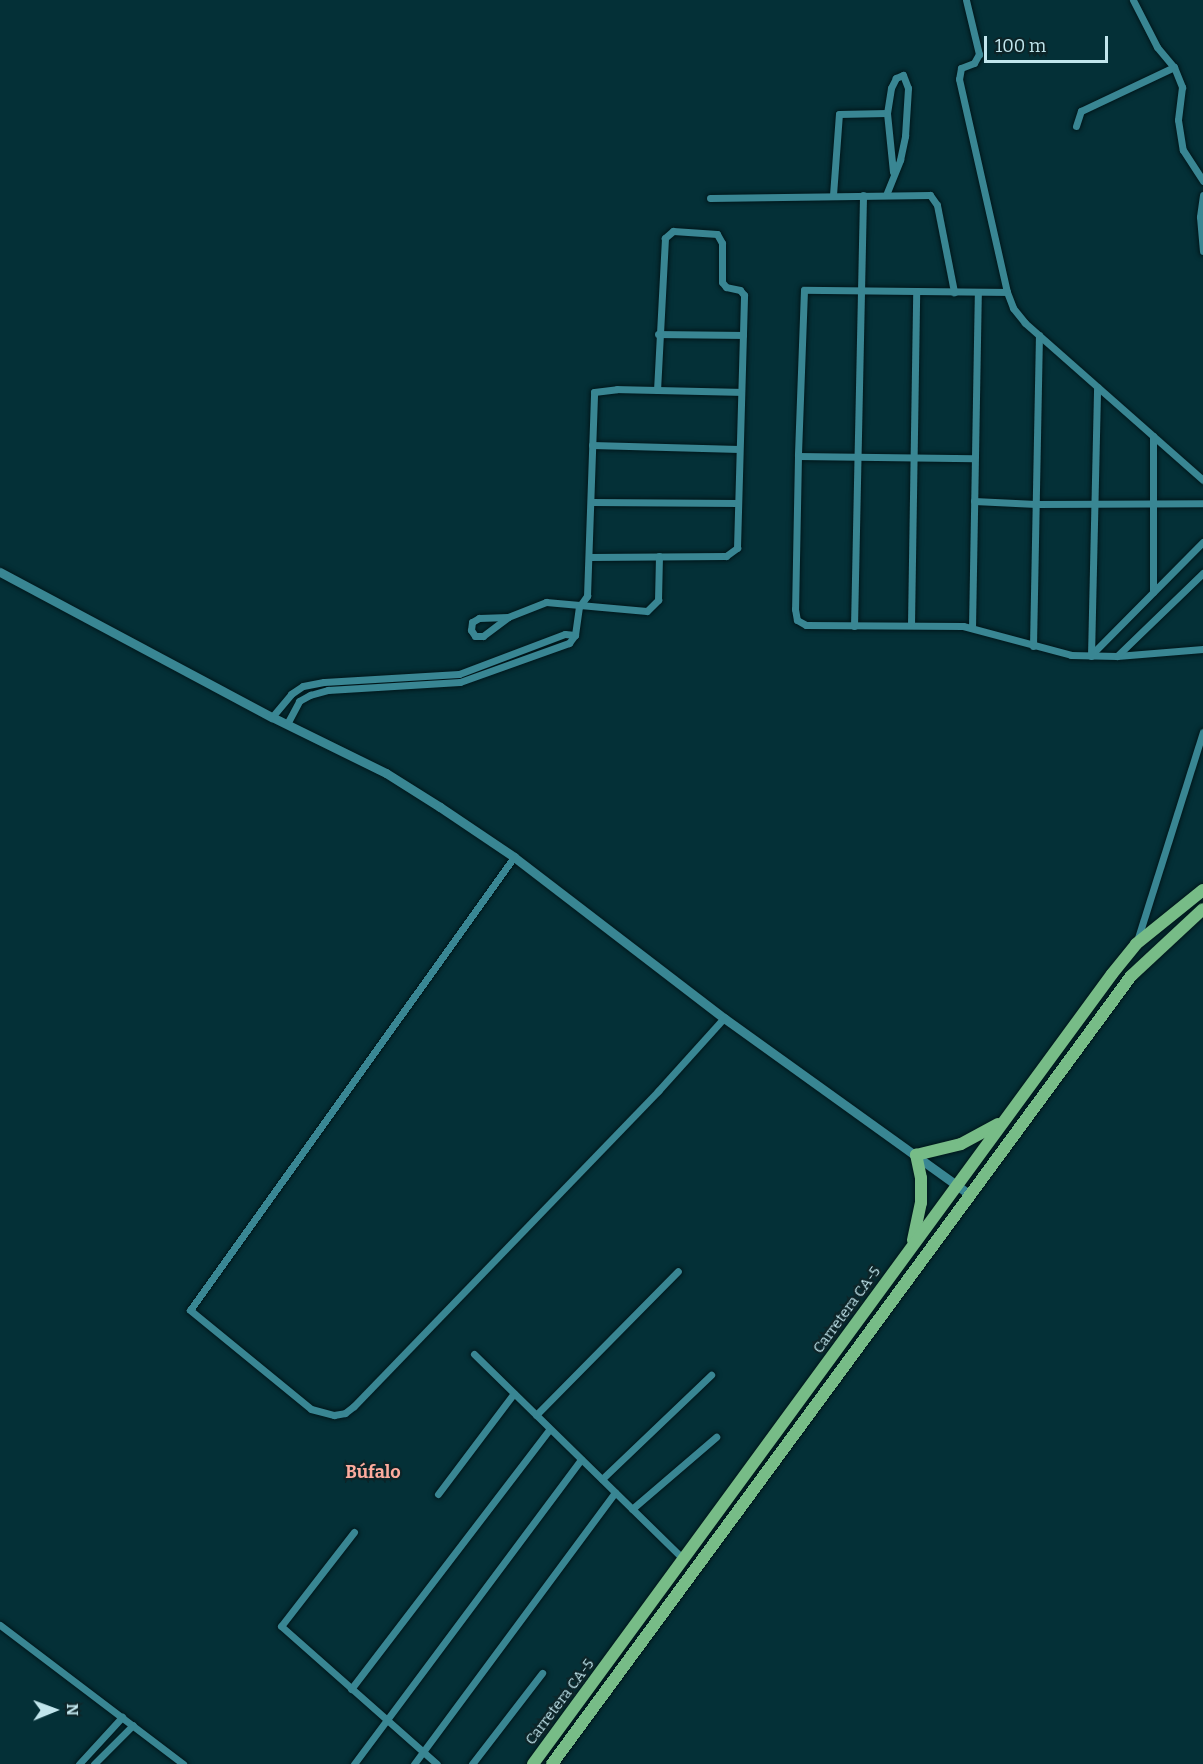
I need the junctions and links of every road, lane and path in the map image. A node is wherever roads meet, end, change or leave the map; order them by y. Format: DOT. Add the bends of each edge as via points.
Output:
graph roads {
  1 [pos="966,0"];
  2 [pos="1133,0"];
  3 [pos="1174,67"];
  4 [pos="887,113"];
  5 [pos="1076,126"];
  6 [pos="892,172"];
  7 [pos="1203,180"];
  8 [pos="832,195"];
  9 [pos="863,195"];
  10 [pos="885,195"];
  11 [pos="1203,195"];
  12 [pos="710,198"];
  13 [pos="1203,251"];
  14 [pos="860,290"];
  15 [pos="916,291"];
  16 [pos="954,292"];
  17 [pos="978,292"];
  18 [pos="1007,292"];
  19 [pos="658,334"];
  20 [pos="743,335"];
  21 [pos="1039,335"];
  22 [pos="1097,387"];
  23 [pos="657,390"];
  24 [pos="741,392"];
  25 [pos="1153,436"];
  26 [pos="592,445"];
  27 [pos="739,449"];
  28 [pos="798,456"];
  29 [pos="856,457"];
  30 [pos="913,458"];
  31 [pos="974,458"];
  32 [pos="1203,480"];
  33 [pos="974,501"];
  34 [pos="591,502"];
  35 [pos="738,503"];
  36 [pos="1096,503"];
  37 [pos="1203,503"];
  38 [pos="1036,504"];
  39 [pos="1153,504"];
  40 [pos="1203,542"];
  41 [pos="659,556"];
  42 [pos="589,557"];
  43 [pos="0,572"];
  44 [pos="1203,573"];
  45 [pos="1153,592"];
  46 [pos="579,607"];
  47 [pos="508,617"];
  48 [pos="911,624"];
  49 [pos="854,626"];
  50 [pos="972,628"];
  51 [pos="575,635"];
  52 [pos="1033,646"];
  53 [pos="1203,649"];
  54 [pos="1091,656"];
  55 [pos="1118,656"];
  56 [pos="272,717"];
  57 [pos="287,724"];
  58 [pos="1203,732"];
  59 [pos="514,857"];
  60 [pos="1203,890"];
  61 [pos="1203,909"];
  62 [pos="1137,944"];
  63 [pos="724,1018"];
  64 [pos="1004,1120"];
  65 [pos="916,1155"];
  66 [pos="957,1185"];
  67 [pos="969,1194"];
  68 [pos="911,1247"];
  69 [pos="678,1271"];
  70 [pos="474,1354"];
  71 [pos="711,1375"];
  72 [pos="514,1394"];
  73 [pos="536,1414"];
  74 [pos="550,1429"];
  75 [pos="716,1437"];
  76 [pos="581,1460"];
  77 [pos="602,1479"];
  78 [pos="615,1492"];
  79 [pos="438,1494"];
  80 [pos="632,1509"];
  81 [pos="354,1532"];
  82 [pos="684,1560"];
  83 [pos="0,1625"];
  84 [pos="542,1674"];
  85 [pos="351,1689"];
  86 [pos="122,1716"];
  87 [pos="387,1720"];
  88 [pos="133,1725"];
  89 [pos="423,1752"];
  90 [pos="537,1762"];
  91 [pos="79,1764"];
  92 [pos="94,1764"];
  93 [pos="183,1764"];
  94 [pos="354,1764"];
  95 [pos="414,1764"];
  96 [pos="437,1764"];
  97 [pos="472,1764"];
  98 [pos="552,1764"];
  1 -- 18 [label="street" via="978,54 974,63 961,68 959,79"];
  2 -- 3 [label="street" via="1157,47"];
  3 -- 5 [label="street" via="1082,111"];
  3 -- 7 [label="street" via="1182,87 1178,120 1182,150"];
  4 -- 6 [label="street"];
  4 -- 6 [label="street" via="891,88 896,78 903,75 908,88 907,120 902,151"];
  4 -- 8 [label="street" via="839,114"];
  6 -- 10 [label="street"];
  8 -- 9 [label="street"];
  8 -- 12 [label="street"];
  9 -- 10 [label="street"];
  9 -- 14 [label="street"];
  10 -- 16 [label="street" via="926,194 936,201"];
  11 -- 13 [label="street"];
  14 -- 15 [label="street"];
  14 -- 28 [label="street" via="808,288 803,294"];
  14 -- 29 [label="street"];
  15 -- 16 [label="street"];
  15 -- 30 [label="street"];
  16 -- 17 [label="street"];
  17 -- 18 [label="street"];
  17 -- 31 [label="street"];
  18 -- 21 [label="street" via="1013,308"];
  19 -- 20 [label="street"];
  19 -- 20 [label="street" via="664,243 673,231 711,232 720,237 722,282 744,295"];
  19 -- 23 [label="street"];
  20 -- 24 [label="street"];
  21 -- 22 [label="street"];
  21 -- 38 [label="street"];
  22 -- 25 [label="street"];
  22 -- 36 [label="street"];
  23 -- 24 [label="street"];
  23 -- 26 [label="street" via="594,392"];
  24 -- 27 [label="street"];
  25 -- 32 [label="street"];
  25 -- 39 [label="street"];
  26 -- 27 [label="street"];
  26 -- 34 [label="street"];
  27 -- 35 [label="street"];
  28 -- 29 [label="street"];
  28 -- 49 [label="street" via="797,620 806,626"];
  29 -- 30 [label="street"];
  29 -- 49 [label="street"];
  30 -- 31 [label="street"];
  30 -- 48 [label="street"];
  31 -- 33 [label="street"];
  33 -- 38 [label="street"];
  33 -- 50 [label="street"];
  34 -- 35 [label="street"];
  34 -- 42 [label="street"];
  35 -- 41 [label="street" via="737,548 731,555"];
  36 -- 38 [label="street"];
  36 -- 39 [label="street"];
  36 -- 54 [label="street"];
  37 -- 39 [label="street"];
  38 -- 52 [label="street"];
  39 -- 45 [label="street"];
  40 -- 45 [label="street"];
  41 -- 42 [label="street"];
  41 -- 46 [label="street" via="659,596 652,608"];
  42 -- 46 [label="street" via="587,596"];
  43 -- 56 [label="main road"];
  44 -- 55 [label="street"];
  45 -- 54 [label="street"];
  46 -- 47 [label="street" via="546,602"];
  46 -- 51 [label="street"];
  47 -- 47 [label="street" via="479,618 472,622 471,630 475,636 483,636"];
  48 -- 49 [label="street"];
  48 -- 50 [label="street"];
  50 -- 52 [label="street"];
  51 -- 56 [label="street" via="565,634 459,674 303,686"];
  51 -- 57 [label="street" via="569,643 460,682 328,690 310,695 299,701"];
  52 -- 54 [label="street"];
  53 -- 55 [label="street"];
  54 -- 55 [label="street"];
  56 -- 57 [label="main road"];
  57 -- 59 [label="main road" via="386,773"];
  58 -- 62 [label="street"];
  59 -- 63 [label="main road"];
  59 -- 63 [label="street" via="190,1310 311,1409 334,1415 354,1406"];
  60 -- 62 [label="highway, Carretera CA-5"];
  61 -- 67 [label="highway, Carretera CA-5" via="1131,976"];
  62 -- 64 [label="highway, Carretera CA-5"];
  63 -- 65 [label="main road"];
  64 -- 65 [label="highway" via="961,1144"];
  64 -- 66 [label="highway, Carretera CA-5"];
  65 -- 66 [label="main road"];
  65 -- 68 [label="highway" via="921,1203"];
  66 -- 67 [label="main road"];
  66 -- 68 [label="highway, Carretera CA-5"];
  67 -- 98 [label="highway, Carretera CA-5"];
  68 -- 82 [label="highway, Carretera CA-5"];
  69 -- 73 [label="street"];
  70 -- 72 [label="street"];
  71 -- 77 [label="street"];
  72 -- 73 [label="street"];
  72 -- 79 [label="street"];
  73 -- 74 [label="street"];
  74 -- 76 [label="street"];
  74 -- 85 [label="street"];
  75 -- 80 [label="street"];
  76 -- 77 [label="street"];
  76 -- 87 [label="street"];
  77 -- 78 [label="street"];
  78 -- 80 [label="street"];
  78 -- 89 [label="street"];
  80 -- 82 [label="street"];
  81 -- 85 [label="street" via="281,1626"];
  82 -- 90 [label="highway, Carretera CA-5"];
  83 -- 86 [label="street"];
  84 -- 97 [label="street"];
  85 -- 87 [label="street"];
  86 -- 88 [label="street"];
  86 -- 91 [label="street"];
  87 -- 89 [label="street"];
  87 -- 94 [label="street"];
  88 -- 92 [label="street"];
  88 -- 93 [label="street"];
  89 -- 95 [label="street"];
  89 -- 96 [label="street"];
}
